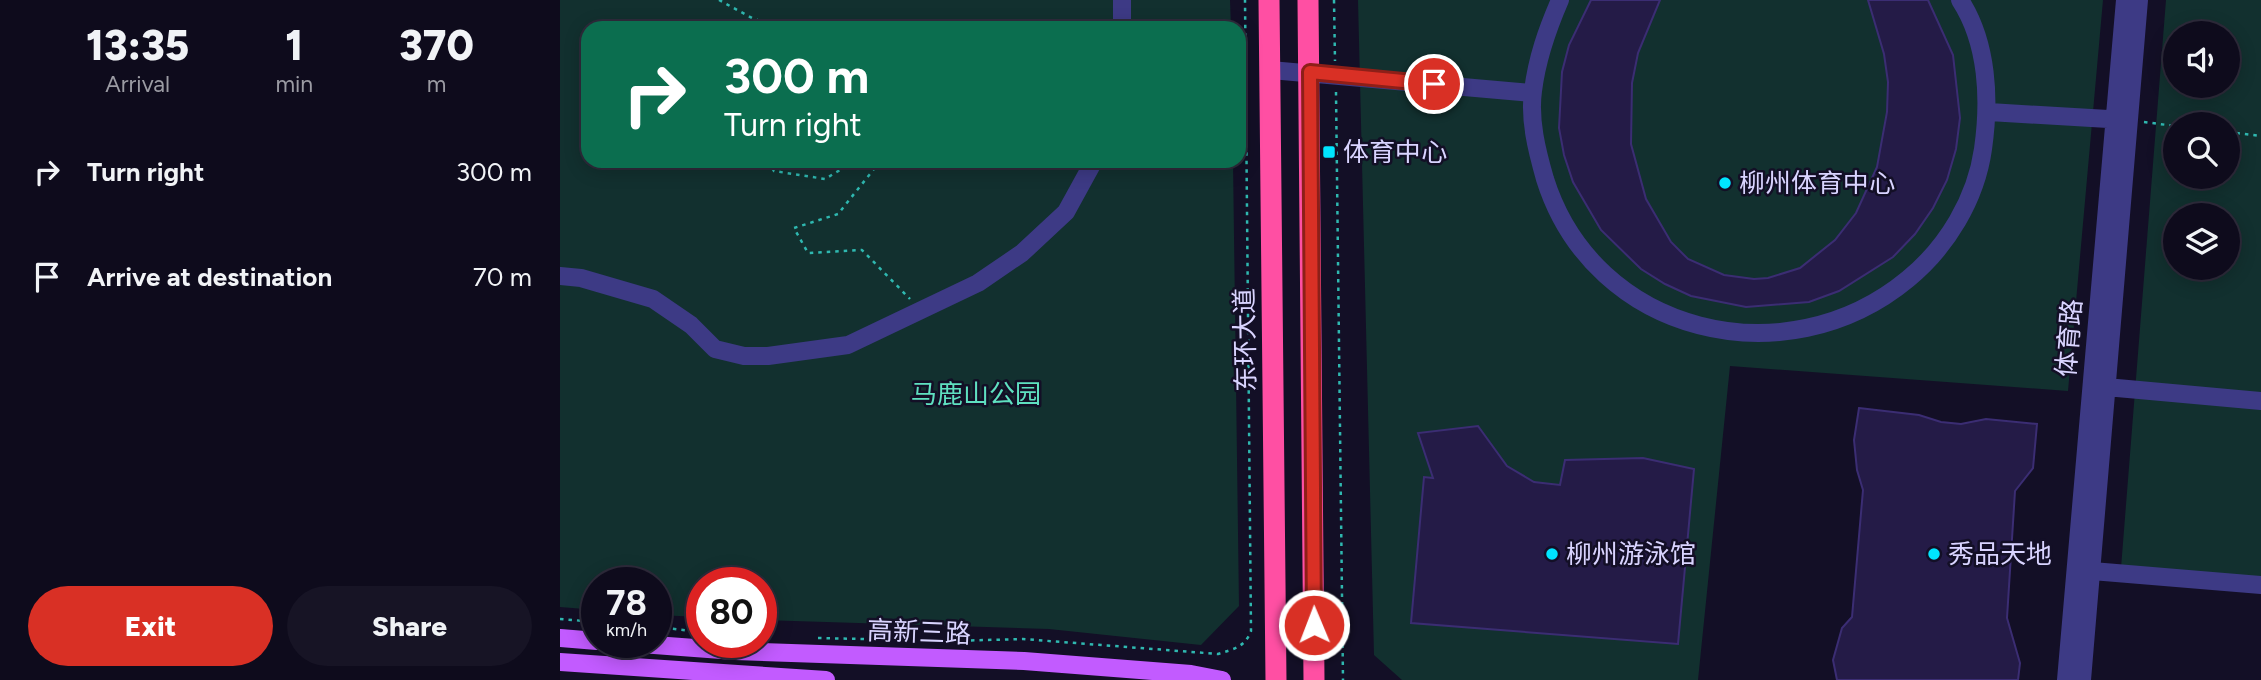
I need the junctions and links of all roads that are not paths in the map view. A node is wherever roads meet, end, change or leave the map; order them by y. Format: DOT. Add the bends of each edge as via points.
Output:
graph roads {
  1 [pos="1122,0"];
  2 [pos="1269,0"];
  3 [pos="1308,0"];
  4 [pos="1560,0"];
  5 [pos="1960,0"];
  6 [pos="2125,0"];
  7 [pos="2139,0"];
  8 [pos="1122,21"];
  9 [pos="1270,70"];
  10 [pos="1310,72"];
  11 [pos="1532,93"];
  12 [pos="1989,112"];
  13 [pos="2121,120"];
  14 [pos="1090,168"];
  15 [pos="560,276"];
  16 [pos="2106,387"];
  17 [pos="2261,401"];
  18 [pos="2083,571"];
  19 [pos="2261,585"];
  20 [pos="560,638"];
  21 [pos="581,640"];
  22 [pos="672,646"];
  23 [pos="560,662"];
  24 [pos="596,673"];
  25 [pos="825,680"];
  26 [pos="1222,680"];
  27 [pos="1276,680"];
  28 [pos="1314,680"];
  29 [pos="2066,680"];
  30 [pos="2082,680"];
  1 -- 8 [label="street"];
  2 -- 9 [label="highway, 东环大道"];
  3 -- 10 [label="highway"];
  4 -- 11 [label="street" via="1542,40"];
  5 -- 12 [label="street" via="1983,58"];
  6 -- 13 [label="street, 体育路"];
  7 -- 13 [label="street, 体育路"];
  9 -- 10 [label="street"];
  9 -- 27 [label="highway, 东环大道"];
  10 -- 11 [label="street"];
  10 -- 28 [label="highway"];
  11 -- 12 [label="street" via="1536,148 1552,201 1581,249 1621,288 1669,316 1723,332 1768,334 1834,323 1884,299 1927,263 1960,218 1981,167"];
  12 -- 13 [label="street"];
  13 -- 16 [label="street, 体育路"];
  13 -- 18 [label="street, 体育路"];
  14 -- 15 [label="street" via="1066,212 1022,253 978,283 848,345 797,354 744,356 715,349 691,325 653,299"];
  16 -- 17 [label="street"];
  16 -- 18 [label="street, 体育路"];
  18 -- 19 [label="street"];
  18 -- 29 [label="street, 体育路"];
  18 -- 30 [label="street, 体育路"];
  20 -- 21 [label="main road"];
  22 -- 26 [label="main road, 高新三路" via="1024,661"];
  23 -- 24 [label="main road"];
  24 -- 25 [label="main road"];
}
